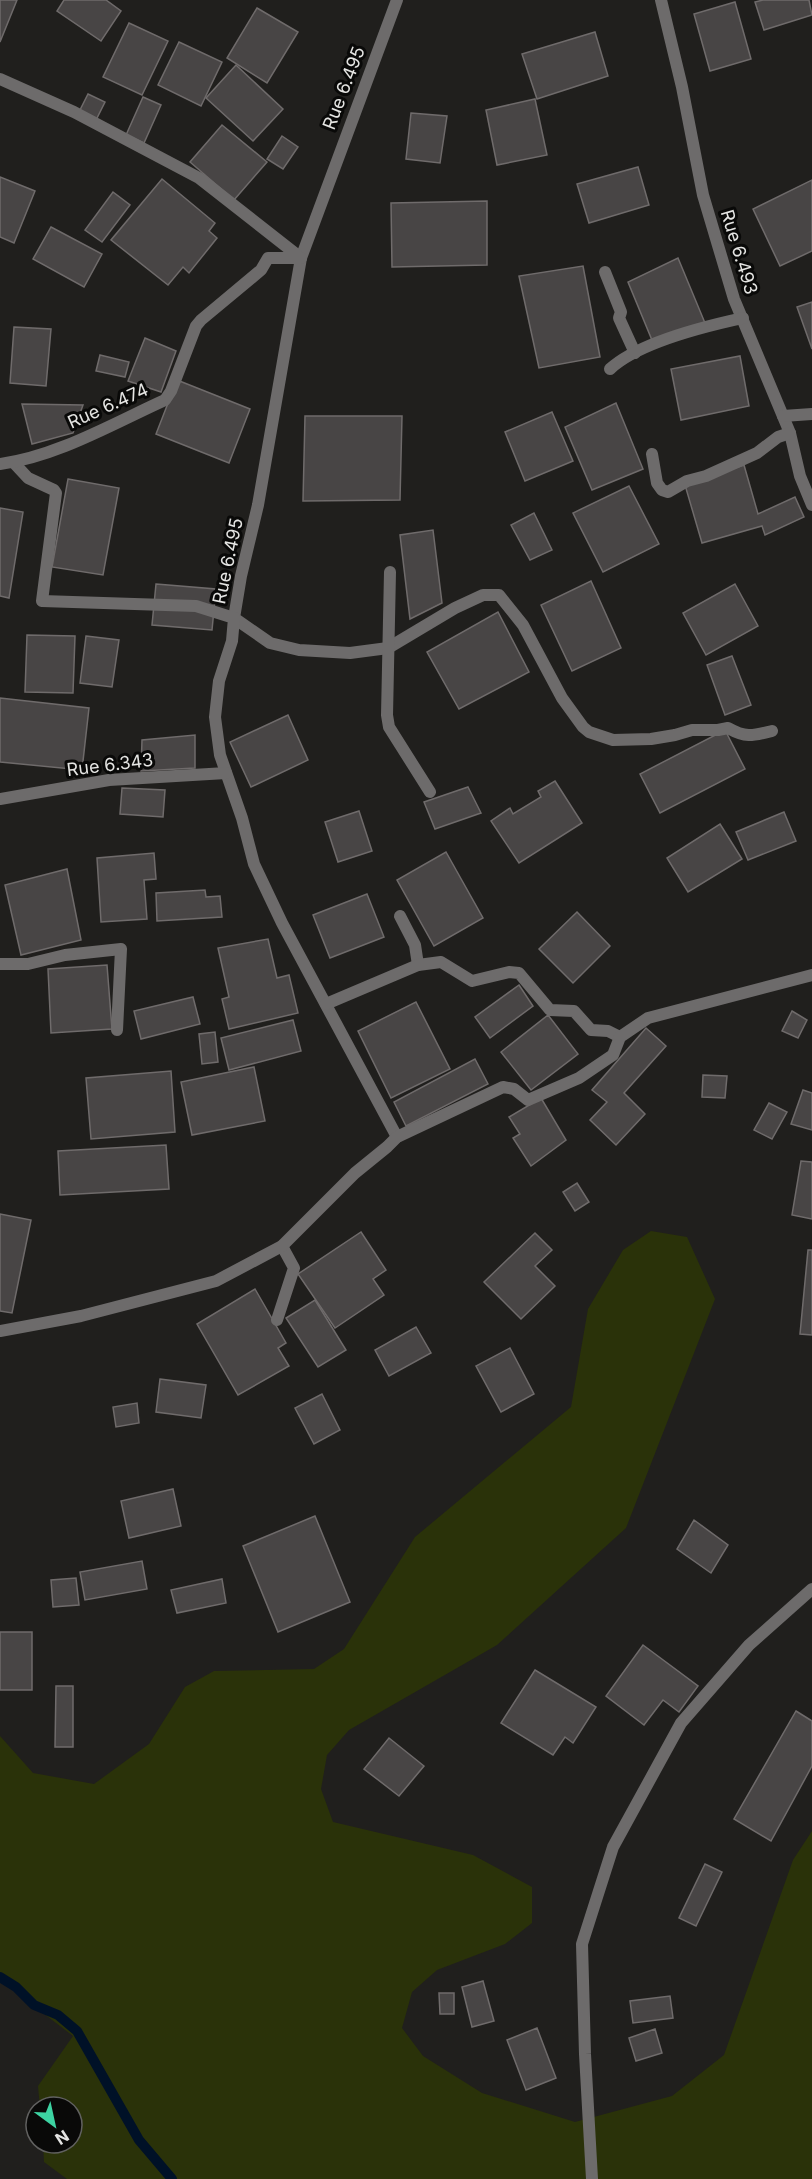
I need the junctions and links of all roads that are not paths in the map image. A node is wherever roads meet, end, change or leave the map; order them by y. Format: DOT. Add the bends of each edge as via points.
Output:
graph roads {
  1 [pos="397,0"];
  2 [pos="661,0"];
  3 [pos="0,79"];
  4 [pos="301,258"];
  5 [pos="605,272"];
  6 [pos="743,318"];
  7 [pos="635,353"];
  8 [pos="610,369"];
  9 [pos="812,414"];
  10 [pos="783,416"];
  11 [pos="790,433"];
  12 [pos="652,454"];
  13 [pos="14,462"];
  14 [pos="0,465"];
  15 [pos="812,505"];
  16 [pos="390,572"];
  17 [pos="234,618"];
  18 [pos="388,648"];
  19 [pos="772,731"];
  20 [pos="226,773"];
  21 [pos="430,792"];
  22 [pos="0,799"];
  23 [pos="400,916"];
  24 [pos="0,964"];
  25 [pos="418,965"];
  26 [pos="812,975"];
  27 [pos="326,1004"];
  28 [pos="117,1030"];
  29 [pos="620,1037"];
  30 [pos="396,1137"];
  31 [pos="282,1246"];
  32 [pos="277,1320"];
  33 [pos="0,1331"];
  34 [pos="812,1589"];
  35 [pos="591,2179"];
  1 -- 4 [label="street, Rue 6.495"];
  2 -- 6 [label="street, Rue 6.493" via="703,195"];
  3 -- 4 [label="street" via="74,112 199,178"];
  4 -- 13 [label="street, Rue 6.474" via="268,258 261,270 201,320 165,400 60,447"];
  4 -- 17 [label="street, Rue 6.495"];
  5 -- 7 [label="street"];
  6 -- 7 [label="street" via="701,327"];
  6 -- 10 [label="street, Rue 6.493"];
  7 -- 8 [label="street"];
  9 -- 10 [label="street"];
  10 -- 11 [label="street, Rue 6.493"];
  11 -- 12 [label="street" via="757,453 668,492 657,483"];
  11 -- 15 [label="street, Rue 6.493"];
  13 -- 14 [label="street, Rue 6.474"];
  13 -- 17 [label="street" via="28,478 56,494 42,602 196,606"];
  16 -- 18 [label="street"];
  17 -- 18 [label="street, Rue 6.495" via="270,643 299,650 350,653"];
  17 -- 20 [label="street" via="215,717"];
  18 -- 19 [label="street, Rue 6.495" via="455,608 483,595 499,595 523,625 562,698 589,732 613,740 651,739 692,730 728,728 752,736"];
  18 -- 21 [label="street" via="388,727"];
  20 -- 22 [label="street, Rue 6.343" via="109,780"];
  20 -- 27 [label="street" via="254,864"];
  23 -- 25 [label="street" via="415,945"];
  24 -- 28 [label="street" via="28,964 121,949"];
  25 -- 27 [label="street"];
  25 -- 29 [label="street" via="441,963 472,981 519,973 550,1010 574,1011 591,1030 608,1031"];
  26 -- 29 [label="street" via="648,1018"];
  27 -- 30 [label="street"];
  29 -- 30 [label="street" via="613,1055 579,1078 528,1100 514,1089 503,1087"];
  30 -- 31 [label="street"];
  31 -- 32 [label="street" via="294,1268"];
  31 -- 33 [label="street" via="216,1281 81,1316"];
  34 -- 35 [label="street" via="749,1645 681,1723 613,1847 582,1944"];
}
